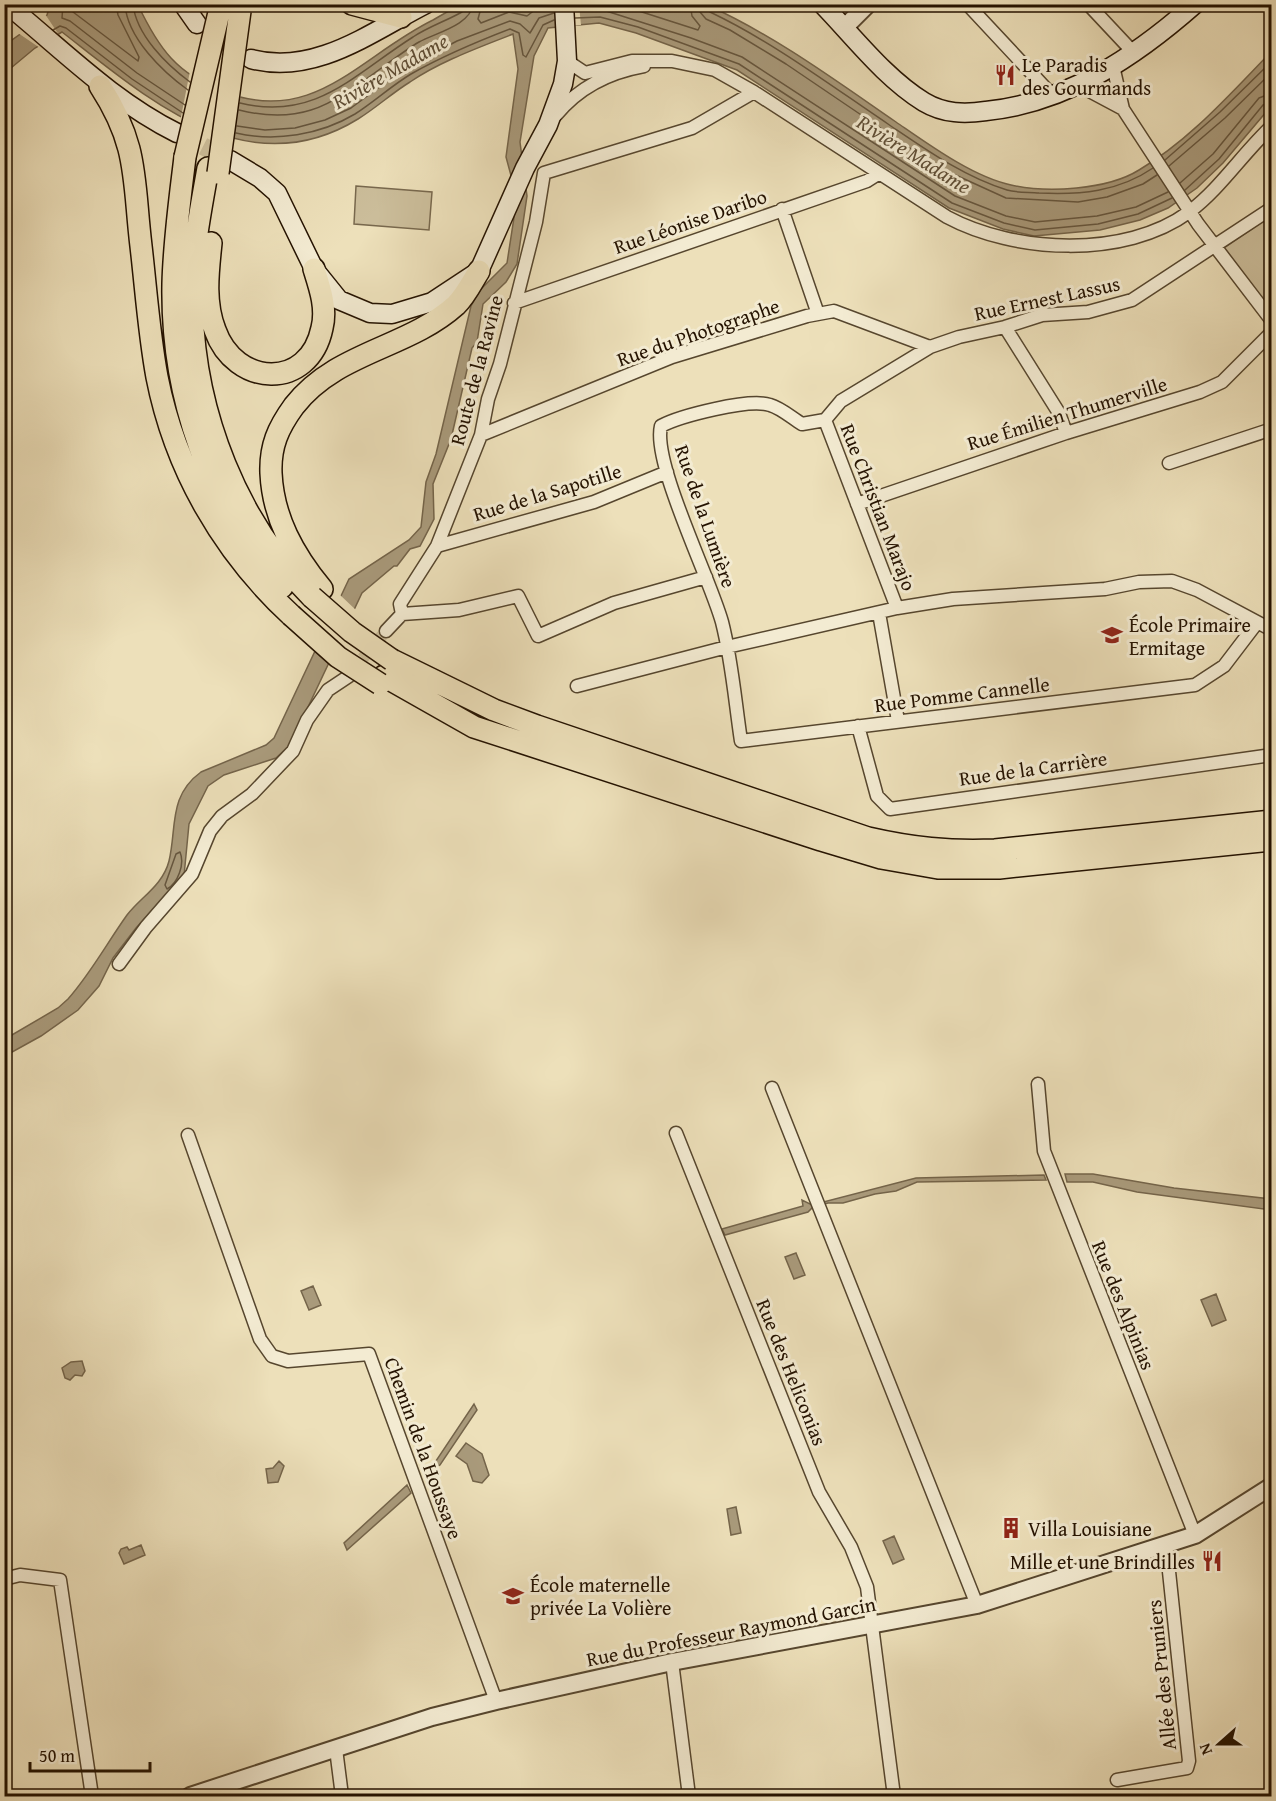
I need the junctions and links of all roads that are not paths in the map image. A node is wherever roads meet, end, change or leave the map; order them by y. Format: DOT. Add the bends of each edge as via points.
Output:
graph roads {
  1 [pos="209,4"];
  2 [pos="352,4"];
  3 [pos="426,4"];
  4 [pos="564,4"];
  5 [pos="822,4"];
  6 [pos="868,4"];
  7 [pos="967,4"];
  8 [pos="1088,4"];
  9 [pos="1195,4"];
  10 [pos="184,5"];
  11 [pos="13,6"];
  12 [pos="234,7"];
  13 [pos="401,17"];
  14 [pos="196,24"];
  15 [pos="844,27"];
  16 [pos="1133,52"];
  17 [pos="251,59"];
  18 [pos="567,61"];
  19 [pos="672,61"];
  20 [pos="1113,66"];
  21 [pos="1078,85"];
  22 [pos="100,86"];
  23 [pos="754,92"];
  24 [pos="1052,95"];
  25 [pos="1123,109"];
  26 [pos="1272,126"];
  27 [pos="546,129"];
  28 [pos="177,133"];
  29 [pos="185,157"];
  30 [pos="219,167"];
  31 [pos="878,174"];
  32 [pos="1186,207"];
  33 [pos="1272,208"];
  34 [pos="782,209"];
  35 [pos="1214,246"];
  36 [pos="314,269"];
  37 [pos="479,271"];
  38 [pos="514,303"];
  39 [pos="818,315"];
  40 [pos="1272,321"];
  41 [pos="1005,327"];
  42 [pos="1272,332"];
  43 [pos="930,347"];
  44 [pos="825,420"];
  45 [pos="1272,429"];
  46 [pos="1066,432"];
  47 [pos="481,435"];
  48 [pos="1168,463"];
  49 [pos="667,472"];
  50 [pos="857,504"];
  51 [pos="437,546"];
  52 [pos="706,577"];
  53 [pos="306,602"];
  54 [pos="897,608"];
  55 [pos="879,613"];
  56 [pos="402,614"];
  57 [pos="1256,624"];
  58 [pos="1272,630"];
  59 [pos="386,631"];
  60 [pos="727,647"];
  61 [pos="388,667"];
  62 [pos="349,676"];
  63 [pos="577,686"];
  64 [pos="898,721"];
  65 [pos="858,726"];
  66 [pos="1272,755"];
  67 [pos="1272,821"];
  68 [pos="1272,840"];
  69 [pos="119,964"];
  70 [pos="1038,1084"];
  71 [pos="772,1088"];
  72 [pos="676,1133"];
  73 [pos="188,1136"];
  74 [pos="1272,1486"];
  75 [pos="1195,1535"];
  76 [pos="1167,1544"];
  77 [pos="4,1579"];
  78 [pos="977,1605"];
  79 [pos="873,1624"];
  80 [pos="672,1662"];
  81 [pos="496,1701"];
  82 [pos="336,1749"];
  83 [pos="1117,1780"];
  84 [pos="92,1797"];
  85 [pos="190,1797"];
  86 [pos="342,1797"];
  87 [pos="689,1797"];
  88 [pos="894,1797"];
  1 -- 29 [label="highway, bridge" via="189,106"];
  2 -- 13 [label="highway"];
  3 -- 13 [label="main road"];
  4 -- 18 [label="main road"];
  5 -- 15 [label="main road"];
  6 -- 15 [label="street"];
  7 -- 24 [label="street"];
  8 -- 16 [label="street"];
  9 -- 16 [label="main road"];
  10 -- 14 [label="main road"];
  11 -- 22 [label="main road"];
  12 -- 29 [label="highway, bridge"];
  12 -- 30 [label="highway, bridge"];
  13 -- 17 [label="main road" via="326,56 283,62"];
  15 -- 24 [label="main road" via="904,86 939,110 999,110"];
  16 -- 20 [label="main road"];
  18 -- 19 [label="street" via="585,73 632,61"];
  18 -- 27 [label="main road"];
  19 -- 23 [label="street" via="715,70"];
  19 -- 27 [label="street" via="636,68 580,90"];
  20 -- 21 [label="main road"];
  20 -- 25 [label="street"];
  21 -- 24 [label="main road"];
  21 -- 25 [label="street"];
  22 -- 28 [label="main road"];
  22 -- 53 [label="highway" via="128,137 137,183 157,376 173,438 201,501 247,570"];
  23 -- 31 [label="street"];
  23 -- 38 [label="street, Route de la Ravine" via="692,128 544,173"];
  25 -- 32 [label="street"];
  26 -- 32 [label="street"];
  27 -- 37 [label="main road"];
  29 -- 53 [label="highway" via="176,233 174,330 196,442 222,502 257,559"];
  30 -- 36 [label="main road" via="260,178 277,193"];
  30 -- 36 [label="highway" via="208,269 209,305 224,348 242,367 270,375 287,371 316,347 324,308"];
  30 -- 53 [label="highway" via="192,280 200,384 230,477"];
  31 -- 32 [label="street" via="962,225 1030,243 1091,245 1131,238 1176,220"];
  31 -- 34 [label="street, Rue Léonise Daribo"];
  32 -- 35 [label="street"];
  33 -- 35 [label="street, Rue Ernest Lassus"];
  34 -- 38 [label="street, Rue Léonise Daribo"];
  34 -- 39 [label="street"];
  35 -- 40 [label="street"];
  35 -- 41 [label="street, Rue Ernest Lassus" via="1122,305 1041,315"];
  36 -- 37 [label="main road" via="339,300 370,314 392,314 432,302"];
  37 -- 53 [label="highway" via="465,294 443,315 356,357 311,387 276,433 271,473 279,518 299,559"];
  38 -- 47 [label="street, Route de la Ravine"];
  39 -- 43 [label="street, Rue du Photographe" via="834,311"];
  39 -- 47 [label="street, Rue du Photographe" via="672,357"];
  41 -- 43 [label="street, Rue Ernest Lassus"];
  41 -- 46 [label="street" via="1059,413"];
  42 -- 46 [label="street, Rue Émilien Thumerville" via="1222,382 1200,393"];
  43 -- 44 [label="street, Rue Ernest Lassus" via="841,400"];
  44 -- 49 [label="street, Rue de la Lumière" via="802,424 769,404 701,412 673,420 661,426 658,437"];
  44 -- 50 [label="street, Rue Christian Marajo"];
  45 -- 48 [label="street"];
  46 -- 50 [label="street, Rue Émilien Thumerville"];
  47 -- 51 [label="street, Route de la Ravine"];
  49 -- 51 [label="street, Rue de la Sapotille" via="594,502"];
  49 -- 52 [label="street, Rue de la Lumière"];
  50 -- 54 [label="street, Rue Christian Marajo"];
  51 -- 56 [label="street, Route de la Ravine" via="400,604"];
  52 -- 56 [label="street" via="614,603 538,636 518,596 459,610"];
  52 -- 60 [label="street, Rue de la Lumière"];
  53 -- 61 [label="highway" via="346,649"];
  53 -- 61 [label="highway" via="350,615"];
  54 -- 55 [label="street"];
  54 -- 57 [label="street" via="953,599 1172,581 1197,590"];
  55 -- 60 [label="street"];
  55 -- 64 [label="street"];
  56 -- 59 [label="street, Route de la Ravine"];
  57 -- 58 [label="street"];
  57 -- 64 [label="street, Rue Pomme Cannelle" via="1224,666 1195,685"];
  60 -- 63 [label="street"];
  60 -- 65 [label="street, Rue Pomme Cannelle" via="741,741"];
  61 -- 67 [label="highway" via="608,751 902,846 951,852 995,850"];
  61 -- 68 [label="highway" via="474,727 881,858 938,868 999,868"];
  62 -- 69 [label="street" via="328,690 307,720 293,751 210,831 192,874"];
  64 -- 65 [label="street, Rue Pomme Cannelle"];
  65 -- 66 [label="street, Rue de la Carrière" via="877,796 890,809"];
  70 -- 75 [label="street, Rue des Alpinias" via="1044,1151"];
  71 -- 78 [label="street"];
  72 -- 79 [label="street, Rue des Heliconias" via="819,1492 851,1547 867,1587"];
  73 -- 81 [label="street, Chemin de la Houssaye" via="260,1339 272,1356 288,1361 369,1354"];
  74 -- 75 [label="street, Rue du Professeur Raymond Garcin"];
  75 -- 76 [label="street, Rue du Professeur Raymond Garcin"];
  76 -- 78 [label="street, Rue du Professeur Raymond Garcin"];
  76 -- 83 [label="street, Allée des Pruniers" via="1189,1761 1187,1768"];
  77 -- 84 [label="street" via="20,1575 60,1580"];
  78 -- 79 [label="street, Rue du Professeur Raymond Garcin"];
  79 -- 80 [label="street, Rue du Professeur Raymond Garcin"];
  79 -- 88 [label="street, Rue des Heliconias"];
  80 -- 81 [label="street, Rue du Professeur Raymond Garcin"];
  80 -- 87 [label="street"];
  81 -- 82 [label="street, Rue du Professeur Raymond Garcin" via="432,1717"];
  82 -- 85 [label="street, Rue du Professeur Raymond Garcin"];
  82 -- 86 [label="street"];
}
